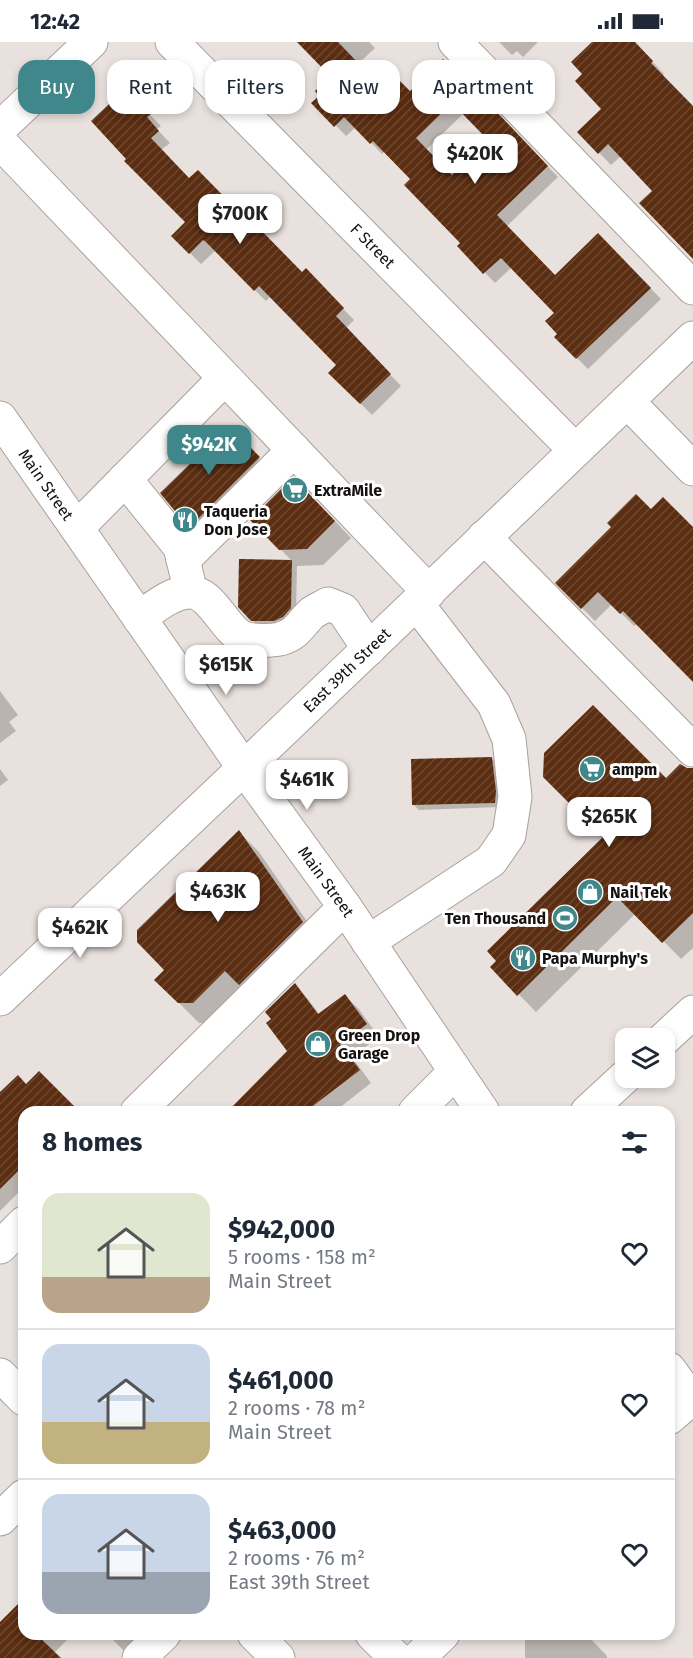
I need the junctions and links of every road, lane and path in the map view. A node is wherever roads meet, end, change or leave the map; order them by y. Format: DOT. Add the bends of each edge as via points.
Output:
graph roads {
  1 [pos="91,42"];
  2 [pos="172,42"];
  3 [pos="455,42"];
  4 [pos="0,128"];
  5 [pos="0,142"];
  6 [pos="693,288"];
  7 [pos="693,338"];
  8 [pos="225,378"];
  9 [pos="627,401"];
  10 [pos="0,418"];
  11 [pos="294,450"];
  12 [pos="575,450"];
  13 [pos="693,469"];
  14 [pos="125,479"];
  15 [pos="77,528"];
  16 [pos="484,537"];
  17 [pos="183,560"];
  18 [pos="191,592"];
  19 [pos="423,598"];
  20 [pos="139,618"];
  21 [pos="369,649"];
  22 [pos="693,750"];
  23 [pos="244,768"];
  24 [pos="345,907"];
  25 [pos="368,942"];
  26 [pos="0,999"];
  27 [pos="693,1012"];
  28 [pos="675,1029"];
  29 [pos="455,1072"];
  30 [pos="615,1086"];
  31 [pos="143,1106"];
  32 [pos="421,1106"];
  33 [pos="479,1106"];
  34 [pos="594,1106"];
  35 [pos="18,1229"];
  36 [pos="0,1247"];
  37 [pos="0,1375"];
  38 [pos="675,1384"];
  39 [pos="18,1393"];
  40 [pos="684,1407"];
  41 [pos="18,1502"];
  42 [pos="0,1519"];
  43 [pos="158,1640"];
  44 [pos="260,1640"];
  45 [pos="378,1640"];
  46 [pos="436,1640"];
  47 [pos="139,1658"];
  48 [pos="278,1658"];
  49 [pos="396,1658"];
  50 [pos="418,1658"];
  1 -- 4 [label="main road"];
  2 -- 12 [label="main road, F Street"];
  3 -- 6 [label="main road"];
  5 -- 8 [label="main road"];
  7 -- 9 [label="main road, East 39th Street"];
  8 -- 11 [label="main road"];
  8 -- 14 [label="main road"];
  9 -- 12 [label="main road, East 39th Street"];
  9 -- 13 [label="main road"];
  10 -- 15 [label="main road, Main Street"];
  11 -- 17 [label="main road"];
  11 -- 19 [label="main road"];
  12 -- 16 [label="main road, East 39th Street"];
  14 -- 15 [label="main road"];
  14 -- 17 [label="main road" via="180,547"];
  15 -- 20 [label="main road, Main Street"];
  16 -- 19 [label="main road, East 39th Street"];
  16 -- 22 [label="main road"];
  17 -- 18 [label="main road"];
  18 -- 20 [label="main road" via="171,596"];
  18 -- 21 [label="main road" via="208,600 243,638 264,641 281,639 297,631 312,613 328,604 343,610"];
  19 -- 21 [label="main road, East 39th Street"];
  19 -- 25 [label="main road" via="494,704 509,739 516,797 509,835 491,861"];
  20 -- 23 [label="main road, Main Street"];
  21 -- 23 [label="main road, East 39th Street"];
  23 -- 24 [label="main road, Main Street"];
  23 -- 26 [label="main road, East 39th Street"];
  24 -- 25 [label="main road, Main Street"];
  24 -- 31 [label="main road"];
  25 -- 29 [label="main road, Main Street"];
  27 -- 28 [label="main road"];
  29 -- 32 [label="main road"];
  29 -- 33 [label="main road, Main Street"];
  30 -- 34 [label="main road"];
  35 -- 36 [label="main road"];
  37 -- 39 [label="main road"];
  38 -- 40 [label="main road"];
  41 -- 42 [label="main road"];
  43 -- 47 [label="main road"];
  44 -- 48 [label="main road"];
  45 -- 49 [label="main road"];
  46 -- 50 [label="main road"];
}
